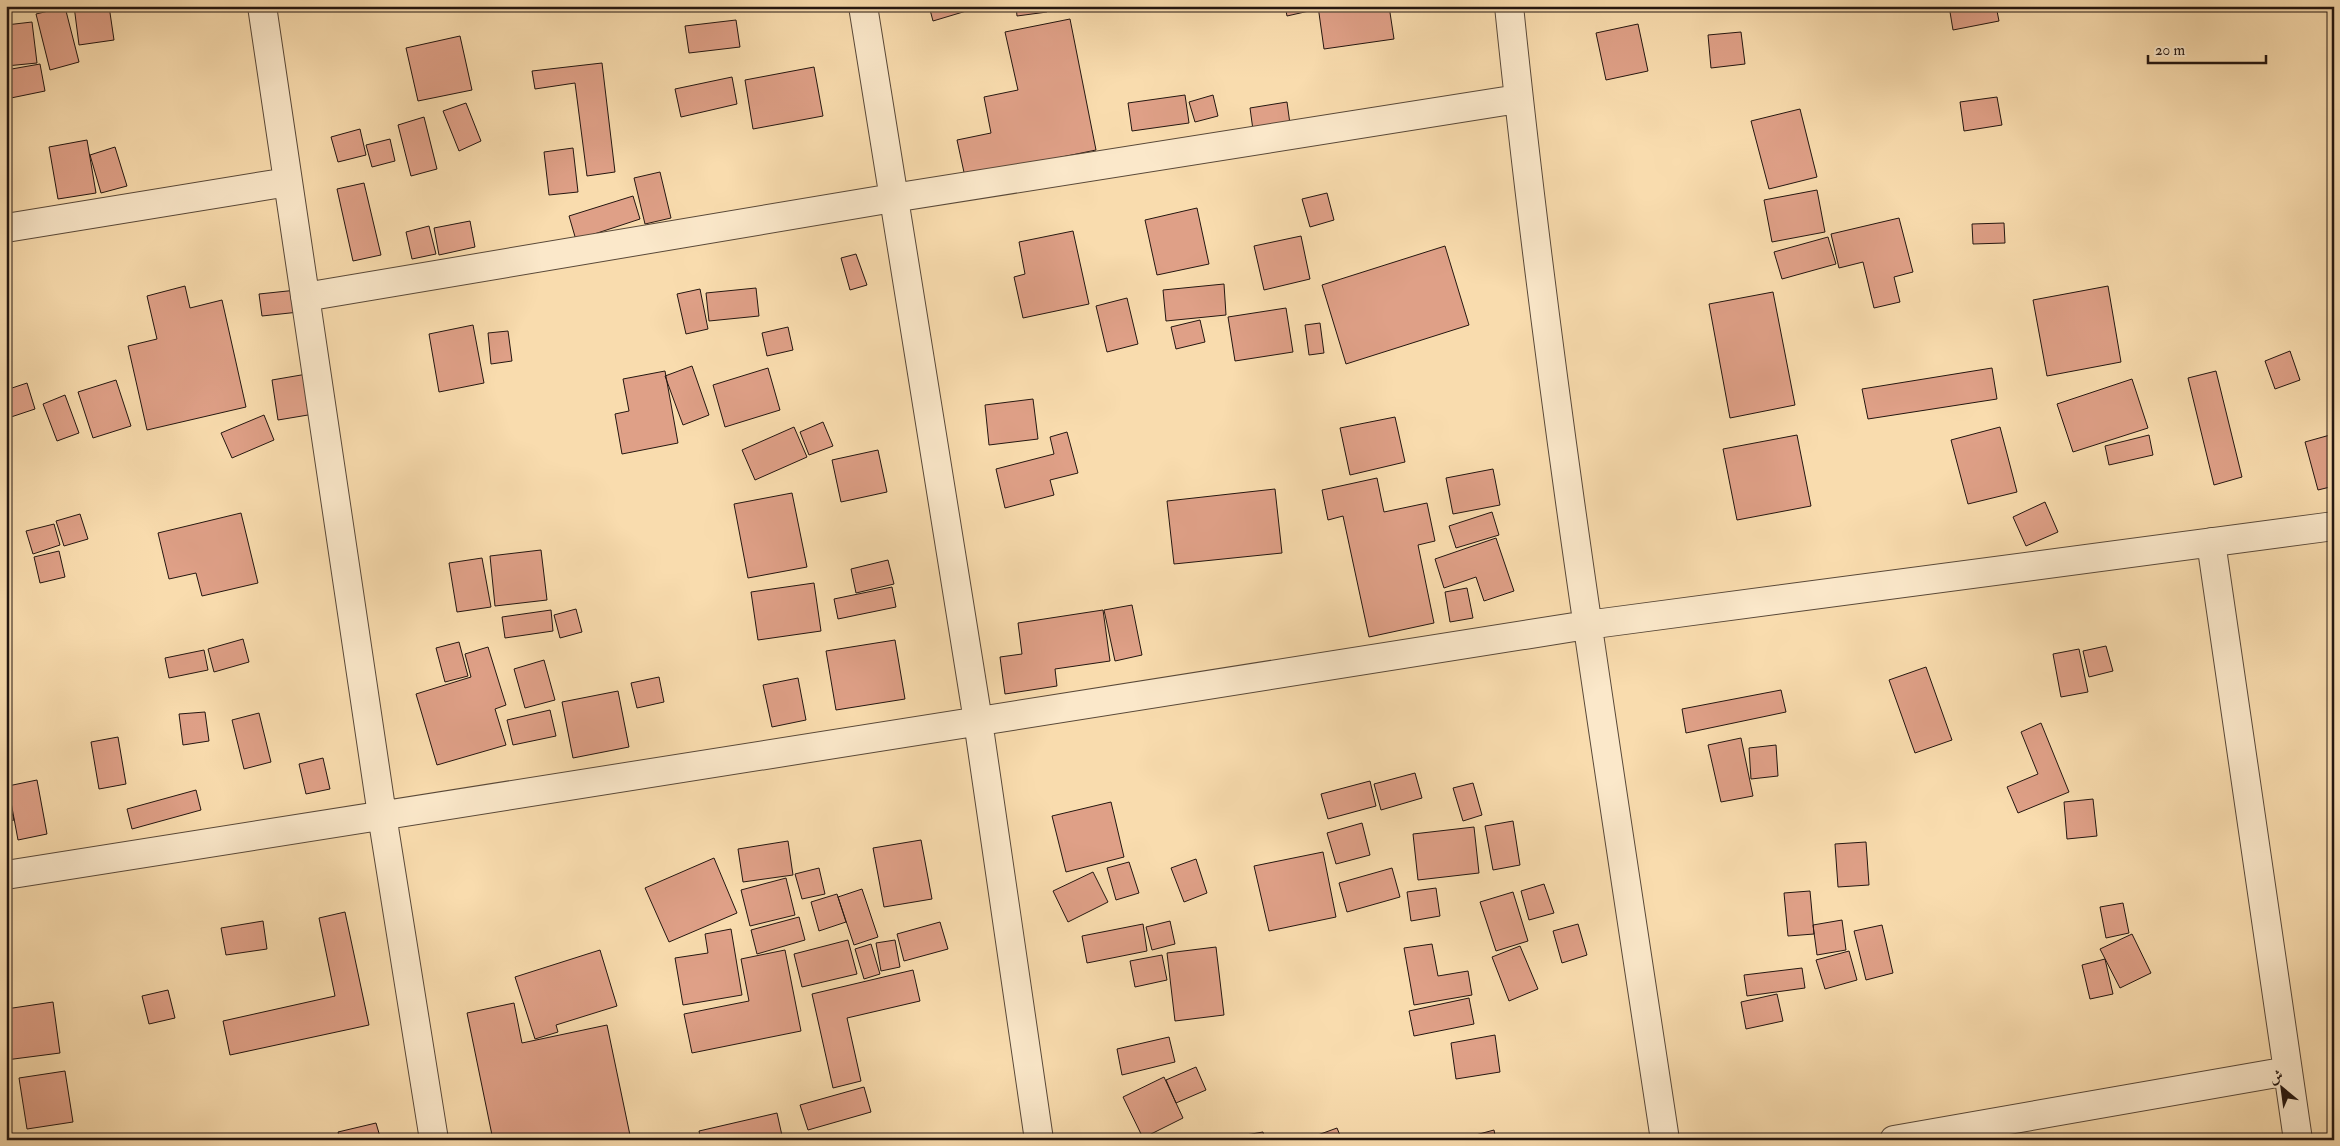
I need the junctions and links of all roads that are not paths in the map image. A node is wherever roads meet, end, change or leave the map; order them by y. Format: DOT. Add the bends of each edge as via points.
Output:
graph roads {
  1 [pos="262,6"];
  2 [pos="863,6"];
  3 [pos="1509,6"];
  4 [pos="1518,99"];
  5 [pos="288,182"];
  6 [pos="893,198"];
  7 [pos="6,228"];
  8 [pos="305,296"];
  9 [pos="2334,526"];
  10 [pos="2211,542"];
  11 [pos="1586,625"];
  12 [pos="978,721"];
  13 [pos="382,815"];
  14 [pos="6,875"];
  15 [pos="2288,1071"];
  16 [pos="434,1140"];
  17 [pos="1039,1140"];
  18 [pos="1665,1140"];
  19 [pos="1894,1140"];
  20 [pos="2298,1140"];
  1 -- 5 [label="street"];
  2 -- 6 [label="street"];
  3 -- 4 [label="street"];
  4 -- 6 [label="street"];
  4 -- 11 [label="street"];
  5 -- 7 [label="street"];
  5 -- 8 [label="street"];
  6 -- 8 [label="street"];
  6 -- 12 [label="street"];
  8 -- 13 [label="street"];
  9 -- 10 [label="street"];
  10 -- 11 [label="street"];
  10 -- 15 [label="street"];
  11 -- 12 [label="street"];
  11 -- 18 [label="street"];
  12 -- 13 [label="street"];
  12 -- 17 [label="street"];
  13 -- 14 [label="street"];
  13 -- 16 [label="street"];
  15 -- 19 [label="street"];
  15 -- 20 [label="street"];
}
